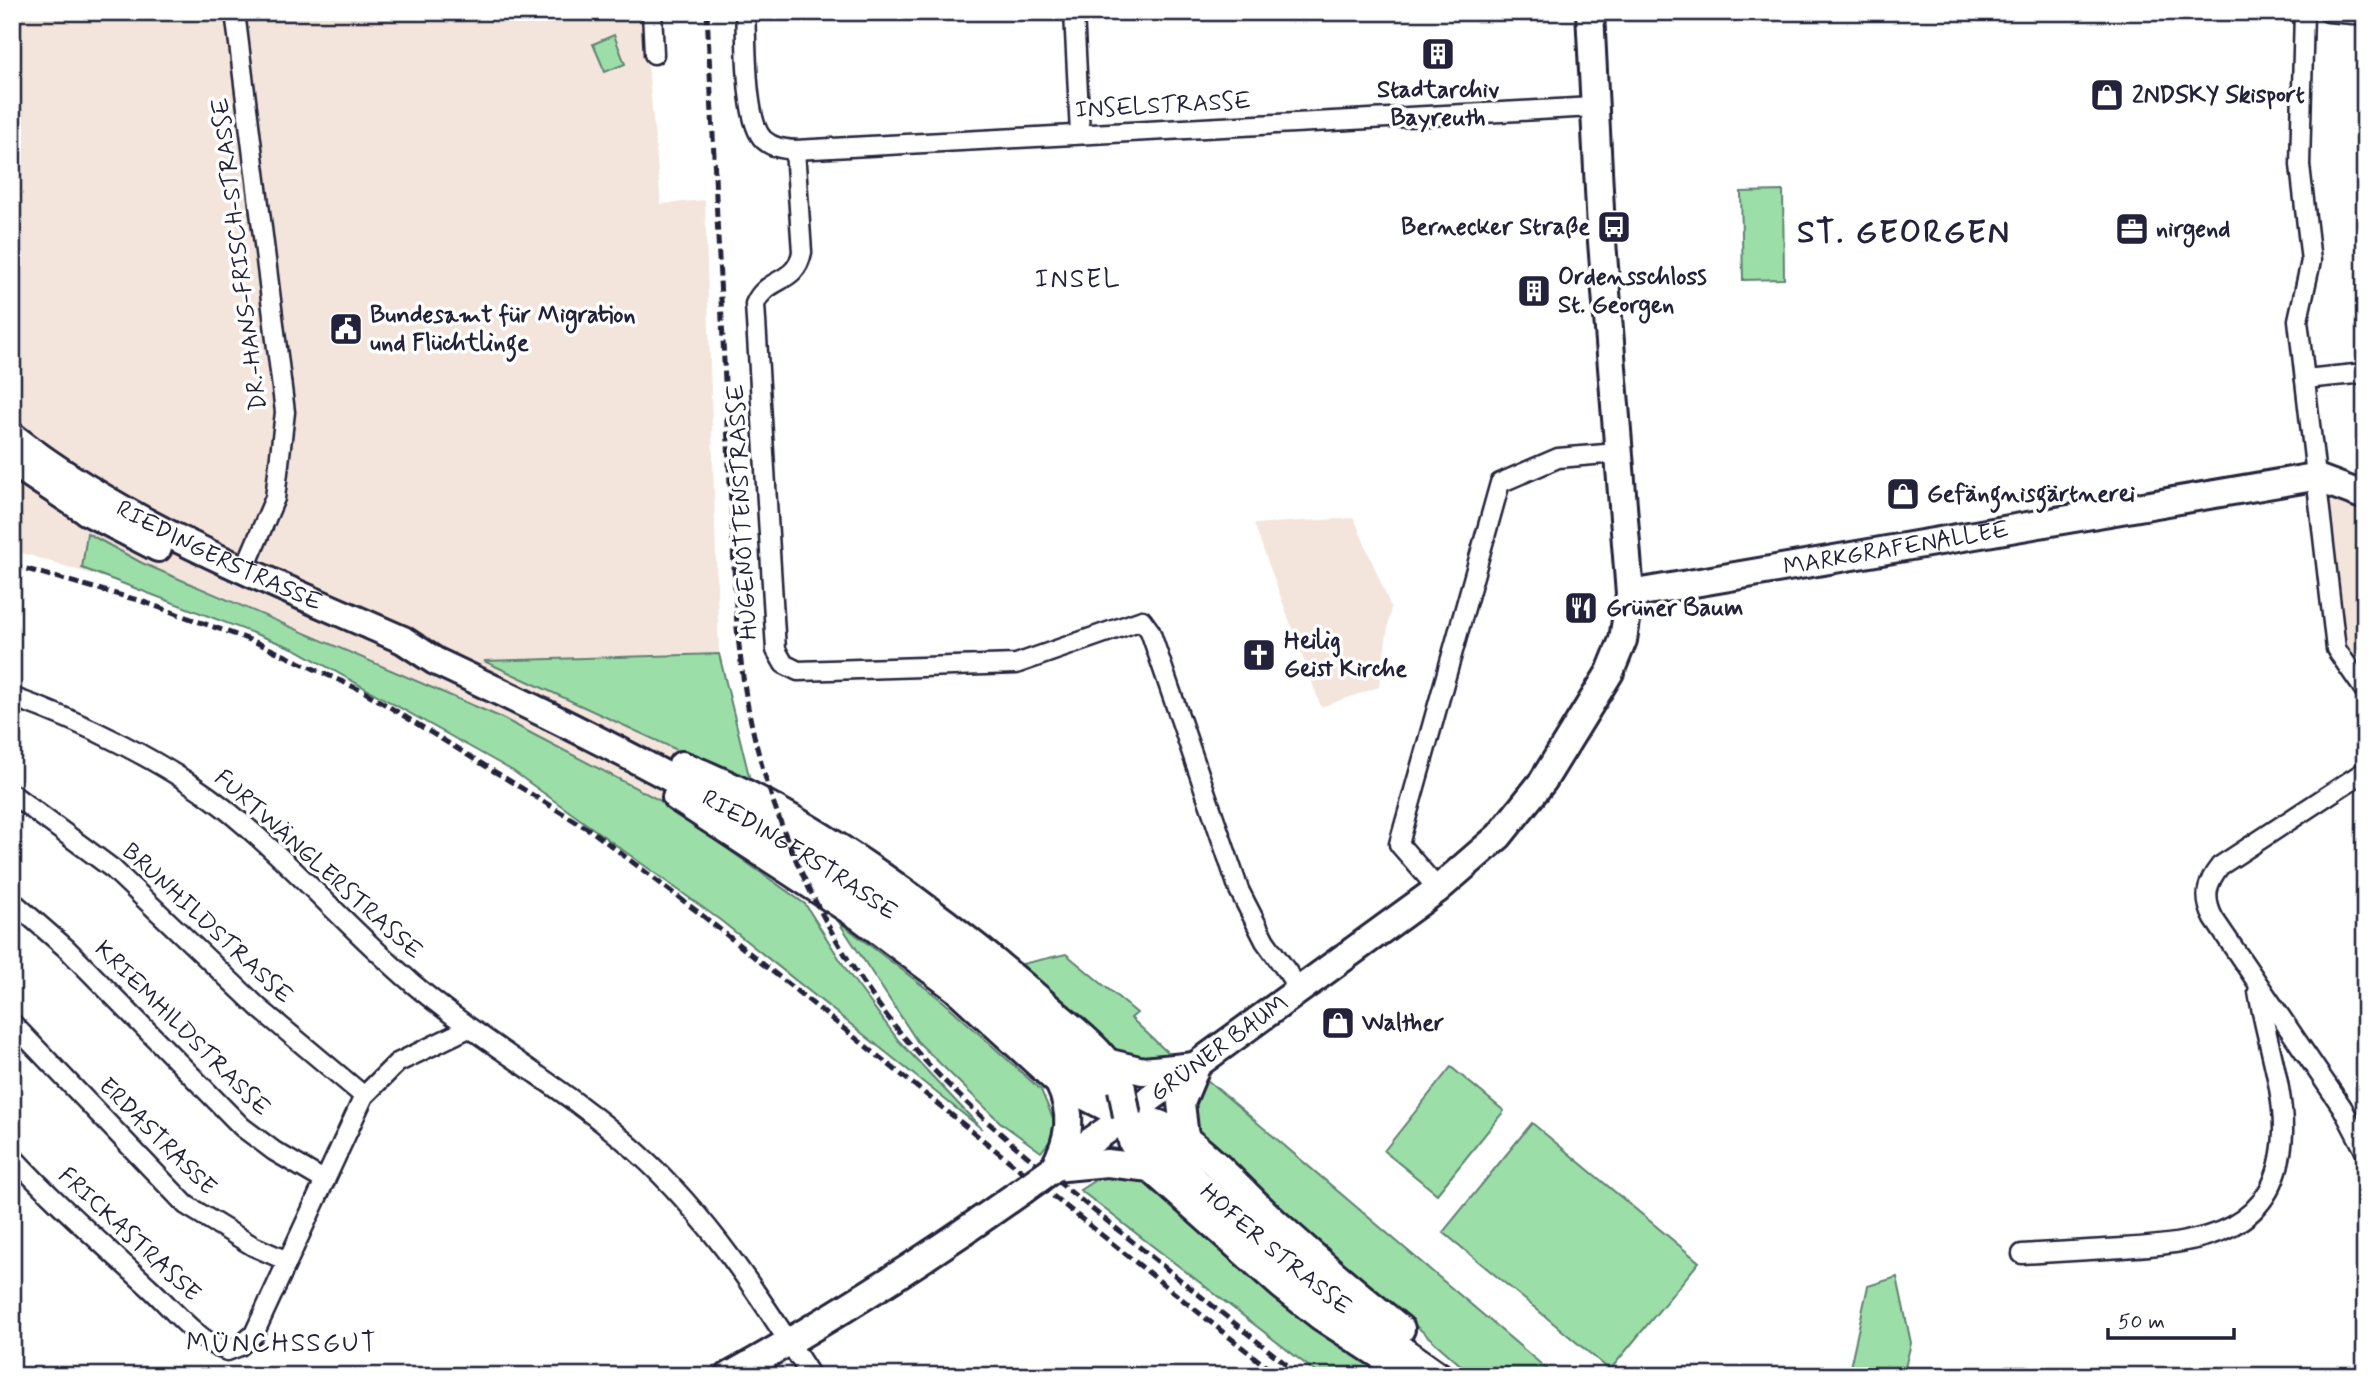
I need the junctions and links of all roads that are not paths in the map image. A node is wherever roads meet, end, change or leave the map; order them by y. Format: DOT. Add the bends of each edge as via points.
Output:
graph roads {
  1 [pos="235,12"];
  2 [pos="652,12"];
  3 [pos="745,12"];
  4 [pos="1074,12"];
  5 [pos="1590,12"];
  6 [pos="2304,12"];
  7 [pos="2328,12"];
  8 [pos="2365,15"];
  9 [pos="654,54"];
  10 [pos="1593,107"];
  11 [pos="1080,134"];
  12 [pos="795,150"];
  13 [pos="2365,373"];
  14 [pos="2305,379"];
  15 [pos="12,436"];
  16 [pos="1617,453"];
  17 [pos="12,462"];
  18 [pos="2315,477"];
  19 [pos="2365,496"];
  20 [pos="245,568"];
  21 [pos="1630,594"];
  22 [pos="435,661"];
  23 [pos="2365,691"];
  24 [pos="12,697"];
  25 [pos="603,743"];
  26 [pos="2365,771"];
  27 [pos="12,794"];
  28 [pos="1438,890"];
  29 [pos="12,901"];
  30 [pos="2257,984"];
  31 [pos="1301,991"];
  32 [pos="12,1023"];
  33 [pos="469,1028"];
  34 [pos="1110,1063"];
  35 [pos="1197,1065"];
  36 [pos="1059,1083"];
  37 [pos="364,1096"];
  38 [pos="1127,1114"];
  39 [pos="1185,1138"];
  40 [pos="2365,1151"];
  41 [pos="12,1156"];
  42 [pos="1054,1168"];
  43 [pos="1150,1168"];
  44 [pos="325,1181"];
  45 [pos="2022,1254"];
  46 [pos="287,1261"];
  47 [pos="790,1342"];
  48 [pos="729,1376"];
  49 [pos="811,1376"];
  50 [pos="1411,1376"];
  51 [pos="1439,1376"];
  52 [pos="1455,1376"];
  1 -- 20 [label="street, DR.-HANS-FRISCH-STRASSE" via="285,412 275,498"];
  2 -- 9 [label="street"];
  3 -- 12 [label="street, INSELSTRASSE" via="752,116 764,140 777,148"];
  4 -- 11 [label="street"];
  5 -- 10 [label="main road"];
  6 -- 14 [label="street" via="2300,165 2311,261 2298,320"];
  7 -- 8 [label="street"];
  10 -- 11 [label="street, INSELSTRASSE"];
  10 -- 16 [label="main road"];
  11 -- 12 [label="street, INSELSTRASSE"];
  12 -- 31 [label="street, HUGENOTTENSTRASSE" via="800,264 764,289 755,304 776,650 784,664 798,671 1016,664 1142,620 1150,631 1239,890 1265,941"];
  13 -- 14 [label="street"];
  14 -- 18 [label="street"];
  15 -- 20 [label="main road, RIEDINGERSTRASSE" via="47,463 151,526"];
  16 -- 21 [label="main road"];
  16 -- 28 [label="street" via="1558,458 1500,483 1399,844"];
  17 -- 22 [label="main road, RIEDINGERSTRASSE" via="45,486 143,541 396,652"];
  18 -- 19 [label="main road"];
  18 -- 21 [label="main road, MARKGRAFENALLEE"];
  18 -- 23 [label="street" via="2336,649"];
  20 -- 22 [label="main road, RIEDINGERSTRASSE" via="403,640"];
  21 -- 28 [label="main road, GRÜNER BAUM" via="1623,640 1609,672 1543,781 1499,836"];
  22 -- 25 [label="main road, RIEDINGERSTRASSE"];
  24 -- 33 [label="street, FURTWÄNGLERSTRASSE" via="169,769 224,808 412,983"];
  25 -- 34 [label="main road" via="695,769 834,846 983,951"];
  25 -- 36 [label="main road" via="648,778 911,953"];
  25 -- 38 [label="main road, RIEDINGERSTRASSE" via="742,816 874,900 1014,1008"];
  26 -- 30 [label="street" via="2220,866 2211,877 2206,893 2210,911"];
  27 -- 37 [label="street, BRUNHILDSTRASSE" via="113,869 259,1008"];
  28 -- 31 [label="main road, GRÜNER BAUM"];
  29 -- 44 [label="street, KRIEMHILDSTRASSE" via="67,949 242,1127"];
  30 -- 40 [label="street" via="2330,1089"];
  30 -- 45 [label="street" via="2283,1130 2274,1176 2254,1209 2220,1233 2183,1244"];
  31 -- 35 [label="main road, GRÜNER BAUM"];
  32 -- 46 [label="street, ERDASTRASSE" via="186,1205 241,1240"];
  33 -- 37 [label="street" via="397,1063"];
  33 -- 47 [label="street, FURTWÄNGLERSTRASSE" via="584,1108 685,1198"];
  34 -- 35 [label="main road" via="1143,1071"];
  34 -- 38 [label="main road"];
  35 -- 38 [label="main road, GRÜNER BAUM"];
  35 -- 39 [label="main road" via="1181,1104"];
  36 -- 38 [label="main road"];
  36 -- 42 [label="main road" via="1066,1098 1069,1132"];
  37 -- 44 [label="street"];
  38 -- 39 [label="main road" via="1167,1126"];
  38 -- 42 [label="main road, GRÜNER BAUM"];
  38 -- 43 [label="main road"];
  38 -- 51 [label="main road, HOFER STRASSE" via="1296,1270"];
  39 -- 52 [label="main road" via="1276,1223"];
  41 -- 46 [label="street, FRICKASTRASSE" via="214,1346 227,1351 254,1334"];
  42 -- 43 [label="main road" via="1107,1163"];
  42 -- 47 [label="main road, GRÜNER BAUM, bridge" via="949,1242"];
  43 -- 50 [label="main road" via="1311,1309"];
  44 -- 46 [label="street"];
  47 -- 48 [label="main road, GRÜNER BAUM"];
  47 -- 49 [label="street, FURTWÄNGLERSTRASSE"];
}
